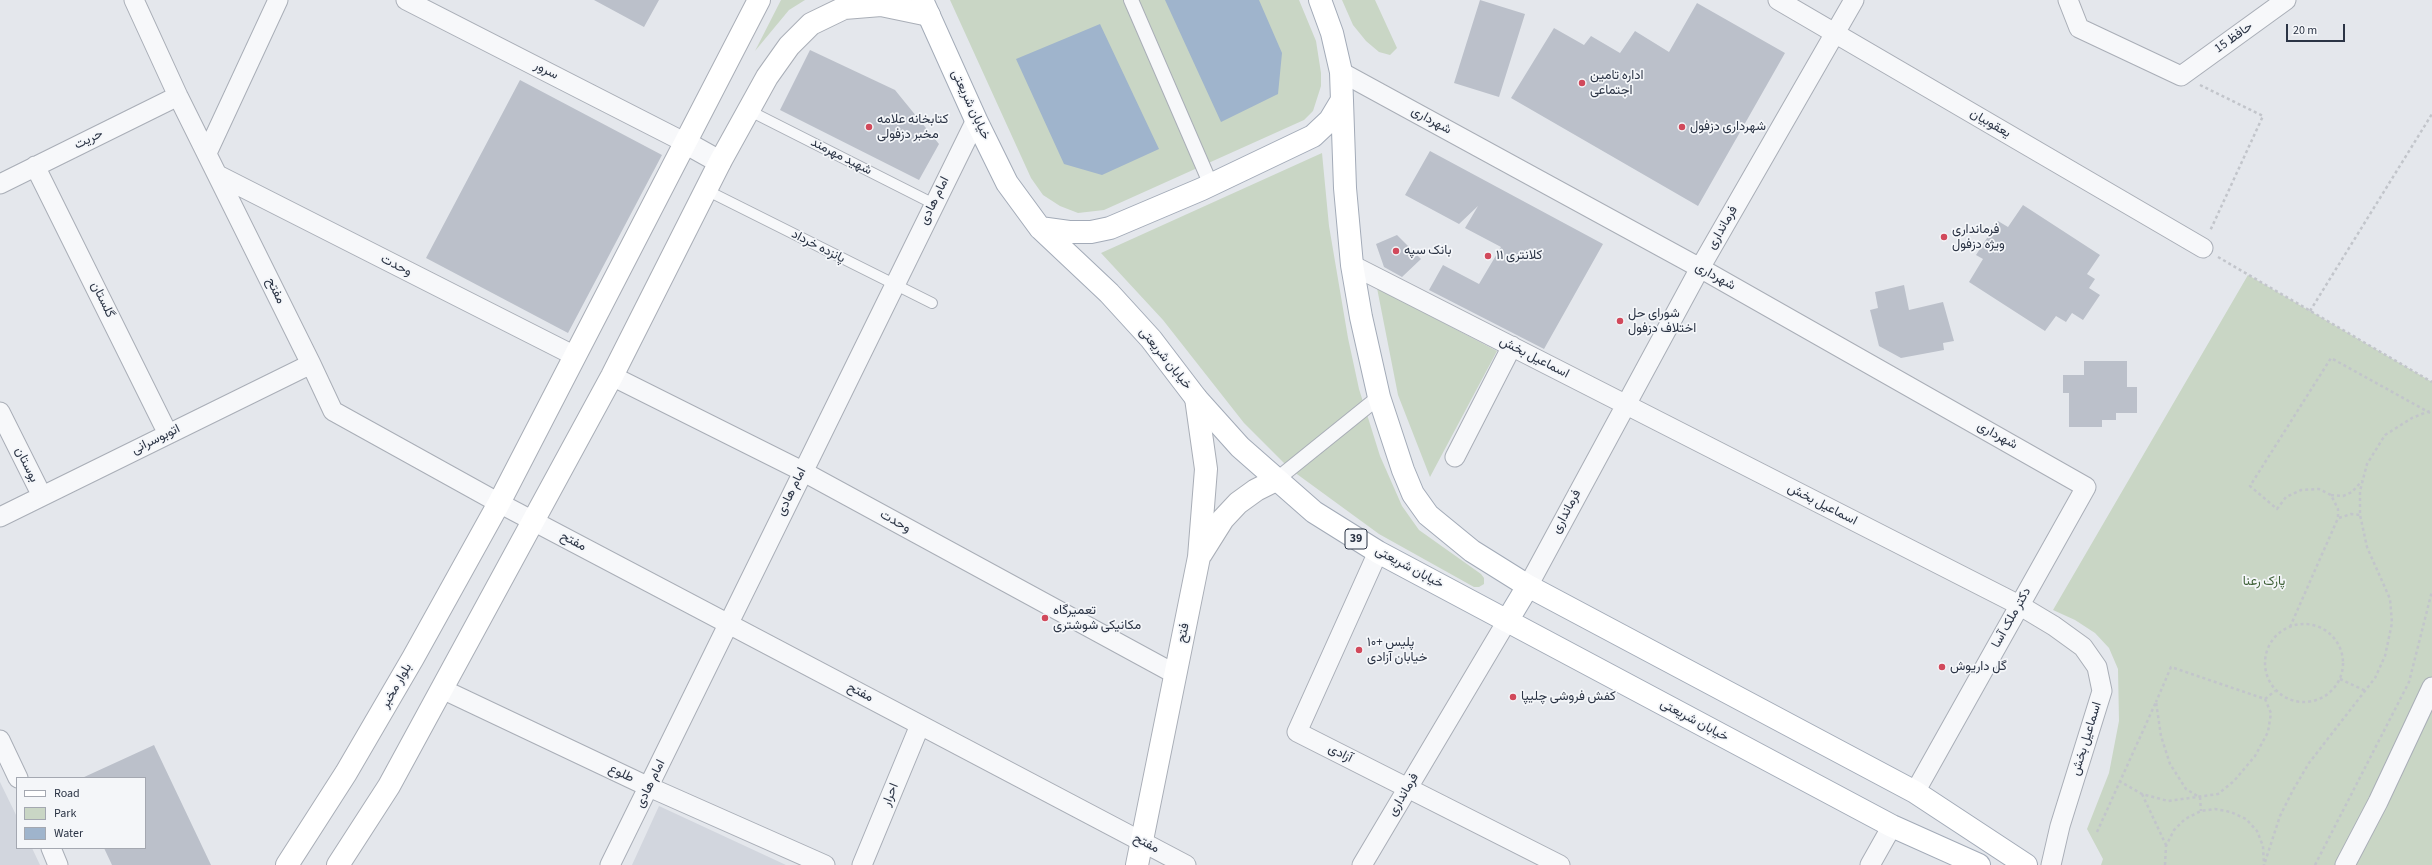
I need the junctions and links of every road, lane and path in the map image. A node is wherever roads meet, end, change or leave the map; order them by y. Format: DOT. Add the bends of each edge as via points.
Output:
graph roads {
  1 [pos="134,0"];
  2 [pos="278,0"];
  3 [pos="406,0"];
  4 [pos="759,0"];
  5 [pos="1131,0"];
  6 [pos="1320,0"];
  7 [pos="1778,0"];
  8 [pos="1854,0"];
  9 [pos="2068,0"];
  10 [pos="2286,0"];
  11 [pos="925,8"];
  12 [pos="1834,32"];
  13 [pos="1341,72"];
  14 [pos="2181,76"];
  15 [pos="178,96"];
  16 [pos="1342,100"];
  17 [pos="748,110"];
  18 [pos="2432,114"];
  19 [pos="976,120"];
  20 [pos="686,143"];
  21 [pos="207,153"];
  22 [pos="720,162"];
  23 [pos="35,166"];
  24 [pos="218,175"];
  25 [pos="0,184"];
  26 [pos="1211,184"];
  27 [pos="706,190"];
  28 [pos="934,204"];
  29 [pos="1040,228"];
  30 [pos="2203,248"];
  31 [pos="1352,265"];
  32 [pos="1700,268"];
  33 [pos="894,285"];
  34 [pos="932,303"];
  35 [pos="2310,311"];
  36 [pos="1512,346"];
  37 [pos="575,356"];
  38 [pos="312,364"];
  39 [pos="612,376"];
  40 [pos="2432,382"];
  41 [pos="1379,397"];
  42 [pos="1196,398"];
  43 [pos="1626,405"];
  44 [pos="2432,410"];
  45 [pos="0,412"];
  46 [pos="2428,412"];
  47 [pos="2432,414"];
  48 [pos="168,434"];
  49 [pos="1455,457"];
  50 [pos="802,471"];
  51 [pos="1276,480"];
  52 [pos="2362,480"];
  53 [pos="2086,486"];
  54 [pos="2331,495"];
  55 [pos="42,496"];
  56 [pos="499,503"];
  57 [pos="2360,515"];
  58 [pos="0,517"];
  59 [pos="2338,518"];
  60 [pos="533,521"];
  61 [pos="1378,552"];
  62 [pos="1199,557"];
  63 [pos="1528,586"];
  64 [pos="2432,591"];
  65 [pos="2019,605"];
  66 [pos="1507,621"];
  67 [pos="728,623"];
  68 [pos="2290,627"];
  69 [pos="1175,674"];
  70 [pos="2340,679"];
  71 [pos="2432,687"];
  72 [pos="442,689"];
  73 [pos="2276,691"];
  74 [pos="2366,691"];
  75 [pos="2265,699"];
  76 [pos="2156,702"];
  77 [pos="920,725"];
  78 [pos="0,740"];
  79 [pos="18,777"];
  80 [pos="2120,781"];
  81 [pos="649,787"];
  82 [pos="1408,788"];
  83 [pos="1915,792"];
  84 [pos="2142,794"];
  85 [pos="2200,797"];
  86 [pos="2201,811"];
  87 [pos="1892,826"];
  88 [pos="2097,832"];
  89 [pos="1142,842"];
  90 [pos="2166,846"];
  91 [pos="2022,863"];
  92 [pos="2265,863"];
  93 [pos="287,865"];
  94 [pos="338,865"];
  95 [pos="610,865"];
  96 [pos="825,865"];
  97 [pos="862,865"];
  98 [pos="1137,865"];
  99 [pos="1186,865"];
  100 [pos="1362,865"];
  101 [pos="1560,865"];
  102 [pos="1870,865"];
  103 [pos="1979,865"];
  104 [pos="2051,865"];
  105 [pos="2165,865"];
  106 [pos="2315,865"];
  107 [pos="2345,865"];
  1 -- 15 [label="street, مفتح"];
  2 -- 21 [label="street"];
  3 -- 20 [label="street, سرور"];
  4 -- 20 [label="main road, بلوار مخبر"];
  5 -- 26 [label="street"];
  6 -- 13 [label="main road" via="1332,33"];
  7 -- 12 [label="street, یعقوبیان"];
  8 -- 12 [label="street, فرمانداری"];
  9 -- 14 [label="street" via="2079,28"];
  10 -- 14 [label="street, حافظ 15"];
  11 -- 17 [label="main road" via="881,5 844,8 811,24 789,46"];
  11 -- 19 [label="main road, خیابان شریعتی / 39"];
  12 -- 30 [label="street, یعقوبیان"];
  12 -- 32 [label="street, فرمانداری"];
  13 -- 16 [label="main road"];
  13 -- 32 [label="street, شهرداری"];
  14 -- 30 [label="path" via="2263,116"];
  15 -- 21 [label="street, مفتح"];
  15 -- 23 [label="street, حریت"];
  16 -- 26 [label="main road" via="1330,120 1313,136"];
  16 -- 31 [label="main road" via="1345,188"];
  17 -- 22 [label="main road"];
  17 -- 28 [label="lane, شهید مهرمند"];
  18 -- 35 [label="path"];
  19 -- 28 [label="street, امام هادی"];
  19 -- 29 [label="main road, خیابان شریعتی / 39" via="1007,183"];
  20 -- 22 [label="street"];
  20 -- 37 [label="main road, بلوار مخبر"];
  21 -- 24 [label="street, مفتح"];
  22 -- 27 [label="main road"];
  23 -- 25 [label="street, حریت"];
  23 -- 48 [label="street, گلستان"];
  24 -- 37 [label="street, وحدت"];
  24 -- 38 [label="street, مفتح"];
  26 -- 29 [label="main road" via="1110,228 1069,232"];
  27 -- 33 [label="lane, پانزده خرداد"];
  27 -- 39 [label="main road"];
  28 -- 33 [label="street, امام هادی"];
  29 -- 42 [label="main road, خیابان شریعتی / 39" via="1109,293 1151,339"];
  30 -- 35 [label="path"];
  31 -- 36 [label="street, اسماعیل بخش"];
  31 -- 41 [label="main road"];
  32 -- 43 [label="street, فرمانداری"];
  32 -- 53 [label="street, شهرداری"];
  33 -- 34 [label="lane, پانزده خرداد"];
  33 -- 50 [label="street, امام هادی"];
  35 -- 40 [label="path"];
  36 -- 43 [label="street, اسماعیل بخش"];
  36 -- 49 [label="street"];
  37 -- 56 [label="main road, بلوار مخبر"];
  38 -- 48 [label="street, اتوبوسرانی"];
  38 -- 56 [label="street, مفتح" via="333,411"];
  39 -- 50 [label="street, وحدت"];
  39 -- 60 [label="main road"];
  41 -- 51 [label="street"];
  41 -- 63 [label="main road" via="1413,494 1428,515 1472,551"];
  42 -- 51 [label="main road, خیابان شریعتی / 39" via="1240,447"];
  42 -- 62 [label="main road, فتح" via="1206,469"];
  43 -- 63 [label="street, فرمانداری"];
  43 -- 65 [label="street, اسماعیل بخش"];
  44 -- 46 [label="path"];
  45 -- 55 [label="street, بوستان"];
  46 -- 47 [label="path"];
  46 -- 52 [label="path" via="2412,418 2385,435 2367,464"];
  46 -- 54 [label="path" via="2331,358 2250,486 2277,509 2286,497 2301,490 2319,490"];
  48 -- 55 [label="street, اتوبوسرانی"];
  50 -- 67 [label="street, امام هادی"];
  50 -- 69 [label="street, وحدت"];
  51 -- 61 [label="main road, خیابان شریعتی / 39" via="1314,512"];
  51 -- 62 [label="main road" via="1256,490 1223,519"];
  52 -- 54 [label="path" via="2352,492 2343,496"];
  52 -- 57 [label="path"];
  53 -- 65 [label="street, دکتر ملک آسا"];
  54 -- 59 [label="path" via="2338,509"];
  55 -- 58 [label="street, اتوبوسرانی"];
  56 -- 60 [label="street, مفتح"];
  56 -- 93 [label="main road, بلوار مخبر" via="346,773"];
  57 -- 59 [label="path" via="2351,514"];
  57 -- 74 [label="path" via="2367,548 2390,599 2392,623 2385,656"];
  59 -- 68 [label="path"];
  60 -- 67 [label="street, مفتح"];
  60 -- 72 [label="main road"];
  61 -- 66 [label="main road, خیابان شریعتی / 39"];
  61 -- 82 [label="street, آزادی" via="1297,732"];
  62 -- 69 [label="main road, فتح"];
  63 -- 66 [label="main road"];
  63 -- 83 [label="main road"];
  64 -- 106 [label="path" via="2409,682"];
  65 -- 83 [label="street, دکتر ملک آسا"];
  65 -- 104 [label="street, اسماعیل بخش" via="2083,647 2096,667 2102,690"];
  66 -- 82 [label="street, فرمانداری"];
  66 -- 87 [label="main road, خیابان شریعتی / 39"];
  67 -- 77 [label="street, مفتح"];
  67 -- 81 [label="street, امام هادی"];
  68 -- 70 [label="path" via="2303,624 2316,626 2328,632 2337,642 2342,654 2343,667"];
  68 -- 73 [label="path" via="2270,643 2265,655 2268,680"];
  69 -- 89 [label="main road, فتح"];
  70 -- 73 [label="path" via="2333,690 2323,698 2311,702 2292,700"];
  70 -- 74 [label="path"];
  71 -- 107 [label="street"];
  72 -- 81 [label="street, طلوع"];
  72 -- 94 [label="main road" via="389,786"];
  73 -- 75 [label="path"];
  74 -- 92 [label="path" via="2305,769 2280,816"];
  75 -- 76 [label="path" via="2171,667"];
  75 -- 85 [label="path" via="2271,713 2269,726 2255,756 2234,781 2218,794"];
  76 -- 80 [label="path"];
  76 -- 85 [label="path" via="2161,736 2170,764 2186,789"];
  77 -- 89 [label="street, مفتح"];
  77 -- 97 [label="street, احرار"];
  78 -- 79 [label="street"];
  80 -- 84 [label="path"];
  80 -- 88 [label="path"];
  81 -- 95 [label="street, امام هادی"];
  81 -- 96 [label="street, طلوع"];
  82 -- 100 [label="street, فرمانداری"];
  82 -- 101 [label="street, آزادی"];
  83 -- 91 [label="main road"];
  84 -- 85 [label="path" via="2168,801"];
  84 -- 90 [label="path"];
  85 -- 86 [label="path"];
  86 -- 90 [label="path" via="2185,819 2174,830"];
  86 -- 92 [label="path" via="2215,809 2231,812 2246,819 2257,831 2264,846"];
  87 -- 102 [label="street"];
  87 -- 103 [label="main road, خیابان شریعتی / 39"];
  89 -- 98 [label="main road, فتح"];
  89 -- 99 [label="street, مفتح"];
  90 -- 105 [label="path"];
}
